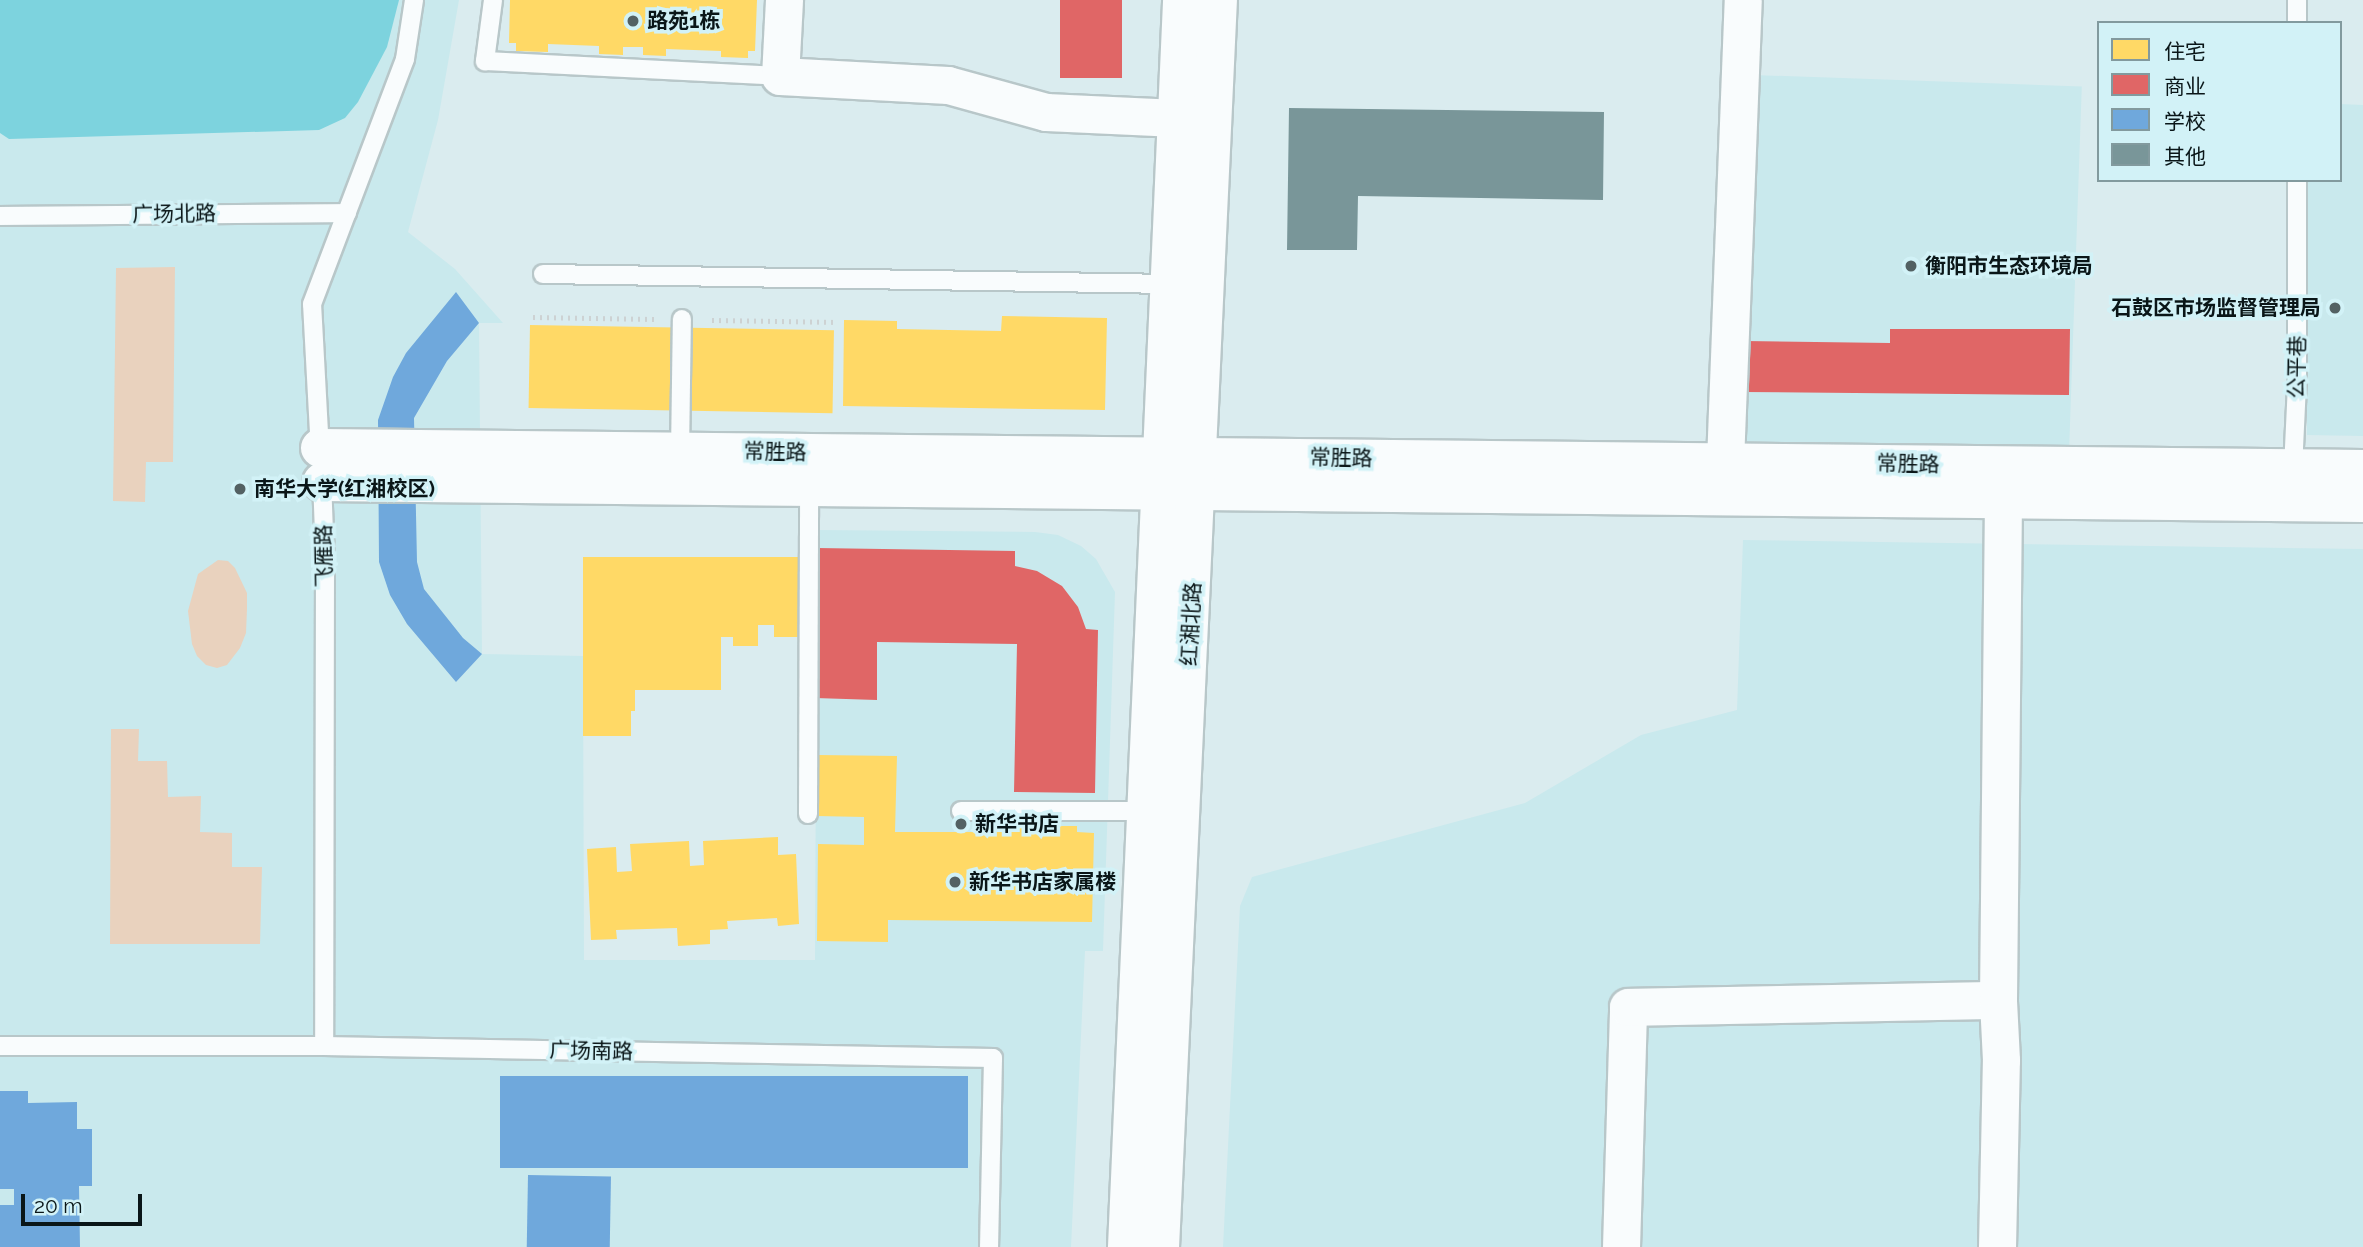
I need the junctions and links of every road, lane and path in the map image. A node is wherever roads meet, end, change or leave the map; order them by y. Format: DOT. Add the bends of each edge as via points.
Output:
graph roads {
  1 [pos="414,0"];
  2 [pos="493,0"];
  3 [pos="784,0"];
  4 [pos="1182,0"];
  5 [pos="1218,0"];
  6 [pos="1743,0"];
  7 [pos="2297,0"];
  8 [pos="2297,21"];
  9 [pos="780,76"];
  10 [pos="1177,118"];
  11 [pos="2297,182"];
  12 [pos="347,213"];
  13 [pos="0,216"];
  14 [pos="543,274"];
  15 [pos="1170,284"];
  16 [pos="682,319"];
  17 [pos="1725,462"];
  18 [pos="321,465"];
  19 [pos="680,468"];
  20 [pos="2292,469"];
  21 [pos="809,470"];
  22 [pos="2363,470"];
  23 [pos="1180,474"];
  24 [pos="2003,499"];
  25 [pos="2363,503"];
  26 [pos="961,811"];
  27 [pos="1147,811"];
  28 [pos="808,814"];
  29 [pos="1998,1000"];
  30 [pos="0,1046"];
  31 [pos="324,1046"];
  32 [pos="989,1247"];
  33 [pos="1126,1247"];
  34 [pos="1160,1247"];
  35 [pos="1621,1247"];
  36 [pos="1997,1247"];
  1 -- 12 [label="lane, 飞雁路" via="405,59"];
  2 -- 9 [label="lane" via="485,61"];
  3 -- 9 [label="street"];
  4 -- 10 [label="street, 红湘北路"];
  5 -- 23 [label="street, 红湘北路"];
  6 -- 17 [label="street"];
  7 -- 8 [label="lane"];
  9 -- 10 [label="street" via="948,85 1046,112"];
  10 -- 15 [label="street, 红湘北路"];
  11 -- 20 [label="lane, 公平巷" via="2297,384"];
  12 -- 13 [label="lane, 广场北路"];
  12 -- 18 [label="lane, 飞雁路" via="312,304"];
  14 -- 15 [label="lane"];
  15 -- 23 [label="street, 红湘北路"];
  16 -- 19 [label="lane"];
  17 -- 20 [label="street, 常胜路"];
  17 -- 23 [label="street, 常胜路"];
  18 -- 19 [label="street, 常胜路"];
  18 -- 31 [label="lane, 飞雁路" via="325,561"];
  19 -- 21 [label="street, 常胜路"];
  20 -- 22 [label="street, 常胜路"];
  21 -- 23 [label="street, 常胜路"];
  21 -- 28 [label="lane"];
  23 -- 24 [label="street, 常胜路"];
  23 -- 27 [label="street, 红湘北路"];
  23 -- 34 [label="street, 红湘北路"];
  24 -- 25 [label="street, 常胜路"];
  24 -- 29 [label="street"];
  26 -- 27 [label="lane"];
  27 -- 33 [label="street, 红湘北路"];
  29 -- 35 [label="street" via="1628,1007"];
  29 -- 36 [label="street"];
  30 -- 31 [label="lane, 广场南路"];
  31 -- 32 [label="lane, 广场南路" via="993,1058"];
}
